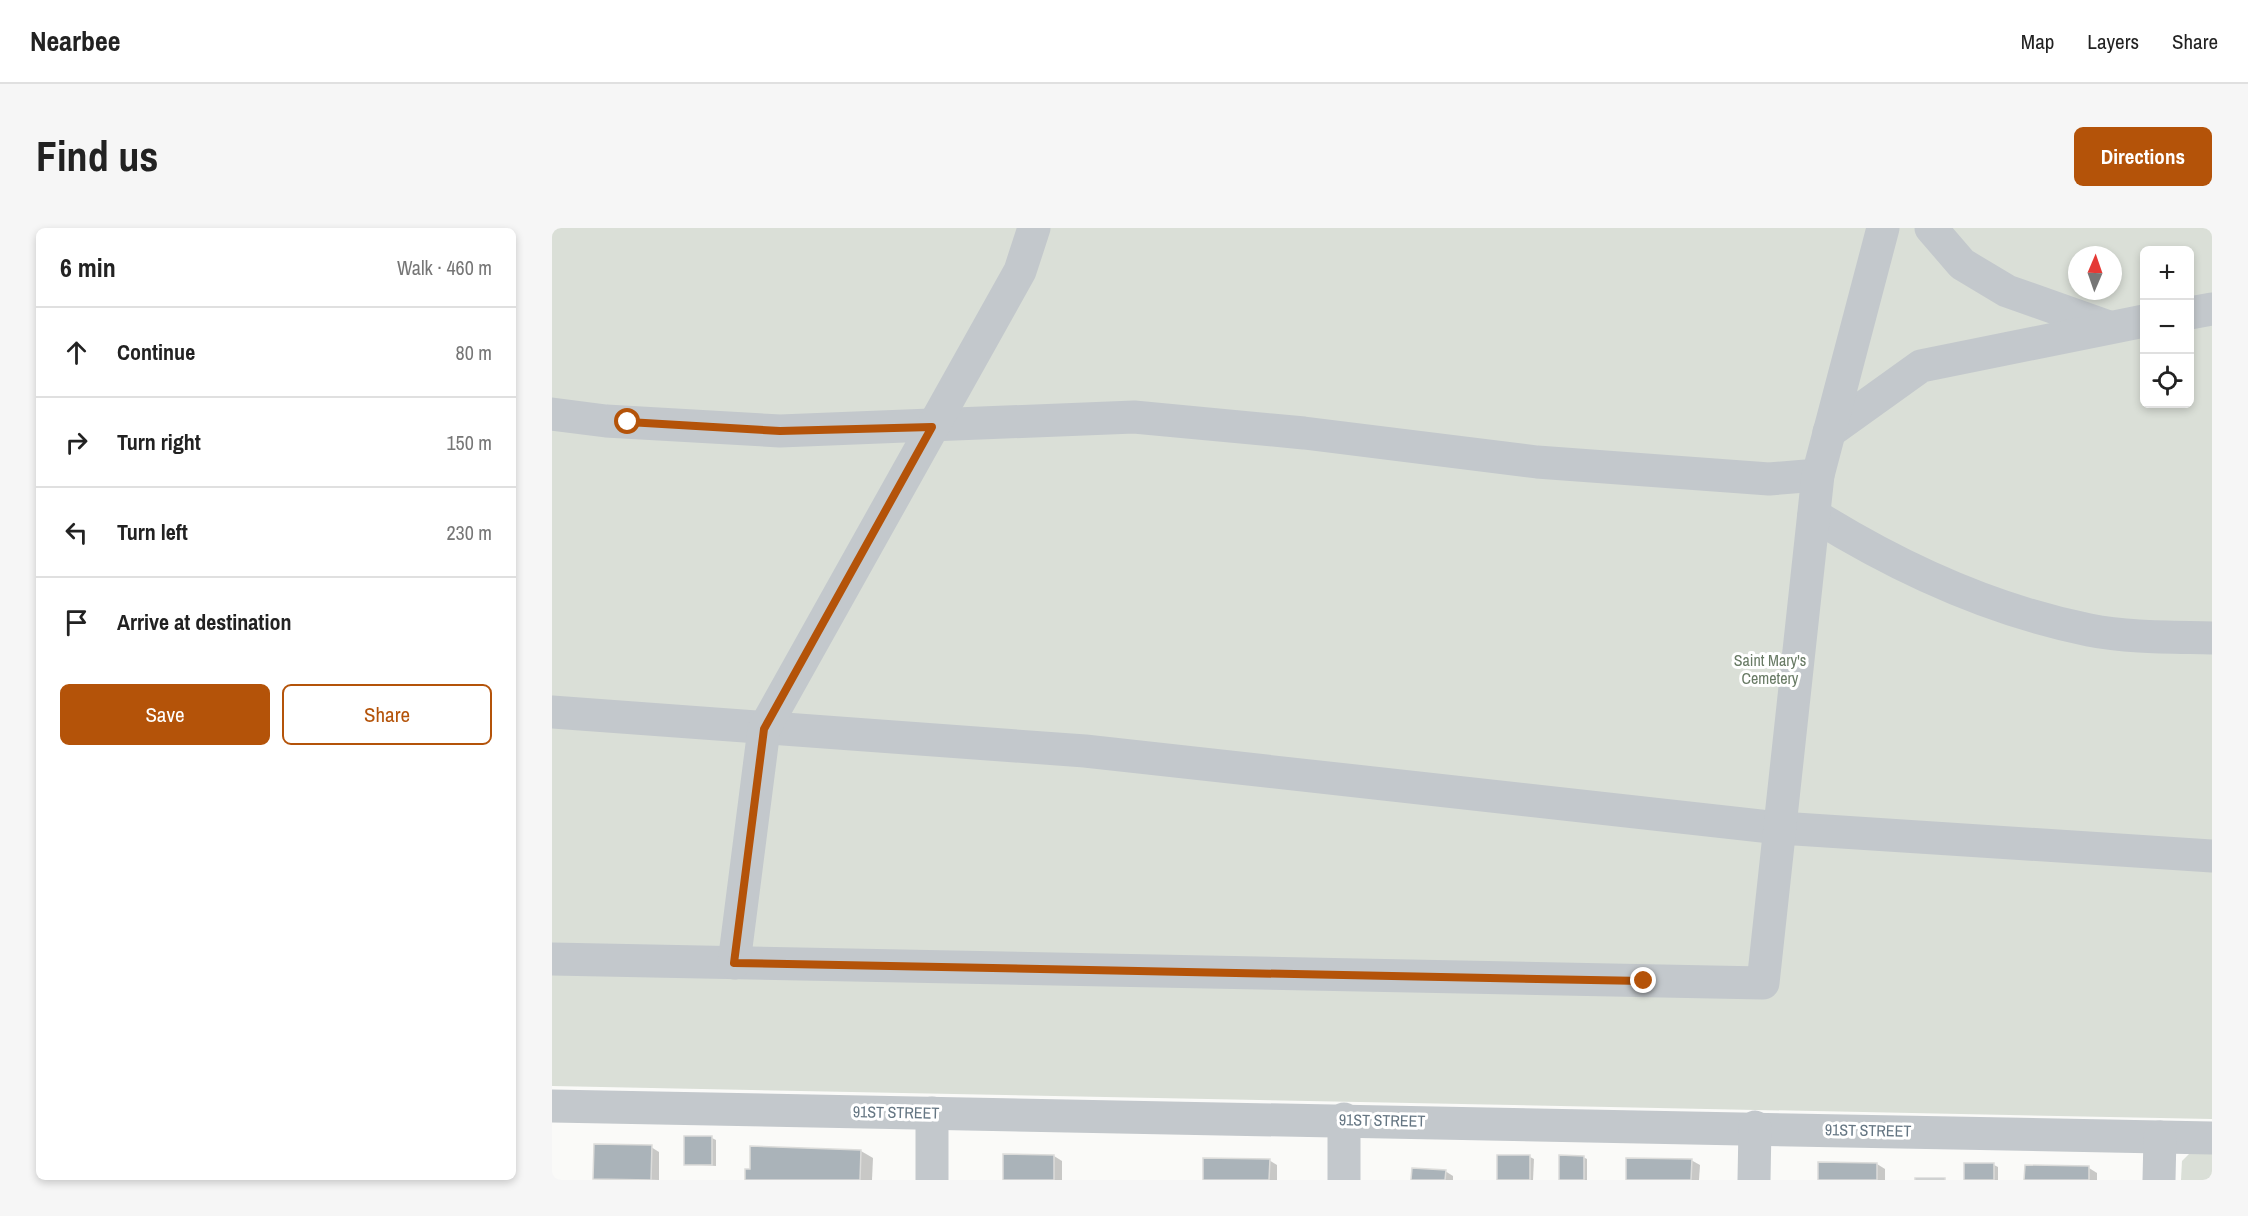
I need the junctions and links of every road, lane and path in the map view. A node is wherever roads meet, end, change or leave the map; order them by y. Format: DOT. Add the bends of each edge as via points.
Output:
graph roads {
  1 [pos="1034,228"];
  2 [pos="1883,228"];
  3 [pos="1931,228"];
  4 [pos="2212,309"];
  5 [pos="2194,312"];
  6 [pos="2140,322"];
  7 [pos="2109,327"];
  8 [pos="552,414"];
  9 [pos="932,427"];
  10 [pos="1829,432"];
  11 [pos="1818,475"];
  12 [pos="1814,515"];
  13 [pos="2212,638"];
  14 [pos="552,712"];
  15 [pos="764,729"];
  16 [pos="1780,828"];
  17 [pos="2212,856"];
  18 [pos="552,959"];
  19 [pos="734,963"];
  20 [pos="552,1106"];
  21 [pos="932,1113"];
  22 [pos="1344,1119"];
  23 [pos="1755,1127"];
  24 [pos="2160,1137"];
  25 [pos="2212,1138"];
  26 [pos="932,1180"];
  27 [pos="1344,1180"];
  28 [pos="1754,1180"];
  29 [pos="2159,1180"];
  1 -- 9 [label="street" via="1020,271"];
  2 -- 10 [label="street"];
  3 -- 7 [label="street" via="1962,264 2007,291"];
  4 -- 5 [label="street"];
  6 -- 7 [label="street"];
  7 -- 10 [label="street" via="1921,366"];
  8 -- 9 [label="street" via="780,431"];
  9 -- 11 [label="street" via="1134,417 1537,462 1769,478"];
  9 -- 15 [label="street"];
  10 -- 11 [label="street"];
  11 -- 12 [label="street"];
  12 -- 13 [label="street" via="1864,546 1934,581 2022,614 2091,631"];
  12 -- 16 [label="street"];
  14 -- 15 [label="street"];
  15 -- 16 [label="street" via="1085,751"];
  15 -- 19 [label="street"];
  16 -- 17 [label="street"];
  16 -- 19 [label="street" via="1763,983"];
  18 -- 19 [label="street"];
  20 -- 21 [label="street, 91ST STREET"];
  21 -- 22 [label="street, 91ST STREET"];
  21 -- 26 [label="street"];
  22 -- 23 [label="street, 91ST STREET"];
  22 -- 27 [label="street"];
  23 -- 24 [label="street, 91ST STREET"];
  23 -- 28 [label="street"];
  24 -- 25 [label="street, 91ST STREET"];
  24 -- 29 [label="street"];
}
